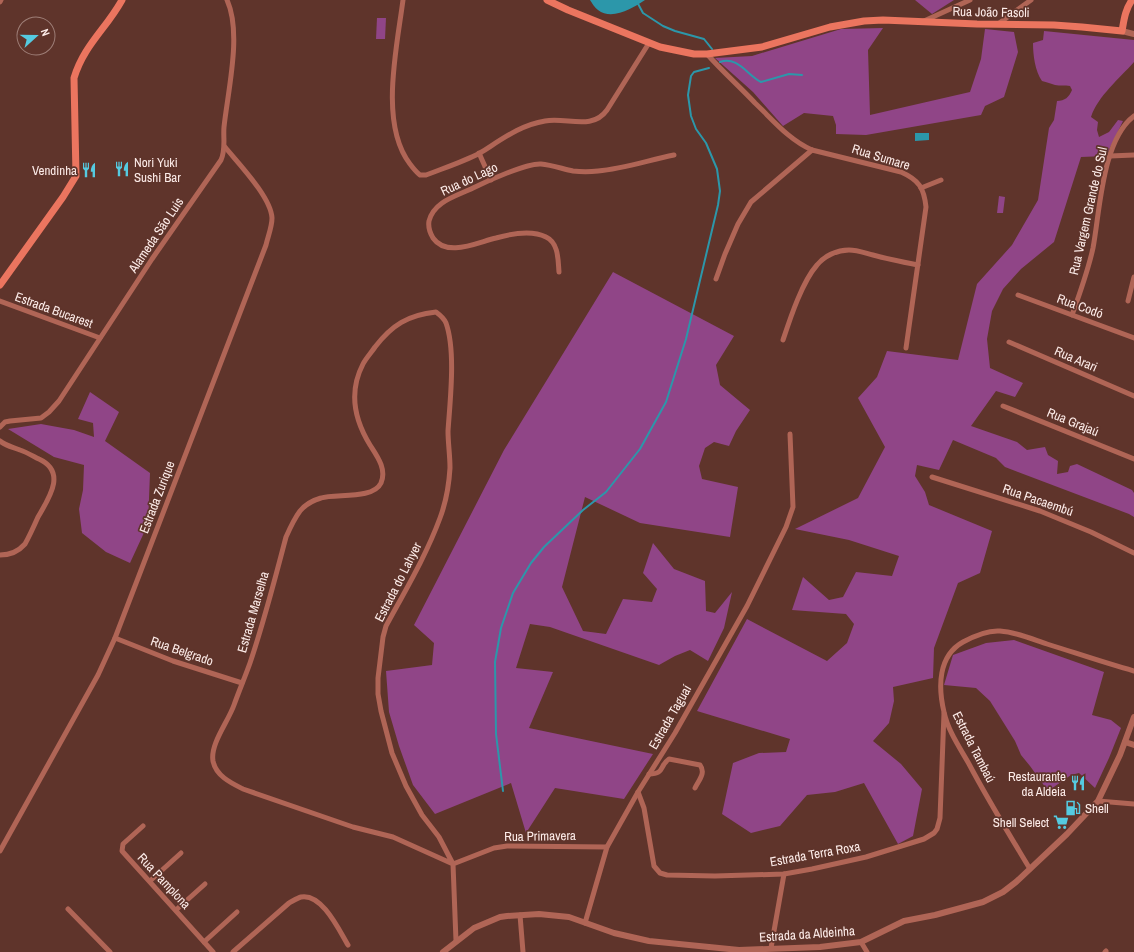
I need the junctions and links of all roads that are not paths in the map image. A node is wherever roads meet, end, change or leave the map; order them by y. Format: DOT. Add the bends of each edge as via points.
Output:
graph roads {
  1 [pos="122,0"];
  2 [pos="227,0"];
  3 [pos="403,0"];
  4 [pos="548,0"];
  5 [pos="970,0"];
  6 [pos="1031,0"];
  7 [pos="1132,0"];
  8 [pos="922,22"];
  9 [pos="997,25"];
  10 [pos="1122,31"];
  11 [pos="1134,34"];
  12 [pos="649,43"];
  13 [pos="707,54"];
  14 [pos="1134,116"];
  15 [pos="225,147"];
  16 [pos="812,150"];
  17 [pos="479,153"];
  18 [pos="1134,154"];
  19 [pos="674,155"];
  20 [pos="1110,156"];
  21 [pos="491,180"];
  22 [pos="942,180"];
  23 [pos="921,188"];
  24 [pos="918,265"];
  25 [pos="559,272"];
  26 [pos="1134,277"];
  27 [pos="716,279"];
  28 [pos="0,285"];
  29 [pos="1018,295"];
  30 [pos="1128,301"];
  31 [pos="0,302"];
  32 [pos="436,312"];
  33 [pos="1072,315"];
  34 [pos="100,338"];
  35 [pos="1134,338"];
  36 [pos="783,340"];
  37 [pos="1009,342"];
  38 [pos="906,348"];
  39 [pos="1134,396"];
  40 [pos="1003,406"];
  41 [pos="0,428"];
  42 [pos="790,434"];
  43 [pos="0,441"];
  44 [pos="1134,459"];
  45 [pos="932,477"];
  46 [pos="1134,553"];
  47 [pos="0,555"];
  48 [pos="115,638"];
  49 [pos="1134,672"];
  50 [pos="242,682"];
  51 [pos="944,713"];
  52 [pos="1134,717"];
  53 [pos="1125,742"];
  54 [pos="1134,745"];
  55 [pos="649,774"];
  56 [pos="695,788"];
  57 [pos="638,792"];
  58 [pos="1098,801"];
  59 [pos="1134,804"];
  60 [pos="143,826"];
  61 [pos="607,847"];
  62 [pos="0,851"];
  63 [pos="180,853"];
  64 [pos="453,864"];
  65 [pos="1030,869"];
  66 [pos="784,874"];
  67 [pos="150,881"];
  68 [pos="205,884"];
  69 [pos="68,909"];
  70 [pos="176,910"];
  71 [pos="237,912"];
  72 [pos="520,916"];
  73 [pos="585,923"];
  74 [pos="456,941"];
  75 [pos="204,942"];
  76 [pos="861,942"];
  77 [pos="348,945"];
  78 [pos="771,948"];
  79 [pos="726,950"];
  80 [pos="804,950"];
  81 [pos="821,950"];
  82 [pos="110,952"];
  83 [pos="214,952"];
  84 [pos="233,952"];
  85 [pos="443,952"];
  86 [pos="523,952"];
  87 [pos="867,952"];
  1 -- 28 [label="main road" via="84,54 74,78 76,176"];
  2 -- 15 [label="street, Alameda São Luis" via="234,29 224,129"];
  3 -- 17 [label="street" via="392,103 393,123 405,157 418,174 426,175"];
  4 -- 12 [label="main road, Rua João Fasoli"];
  5 -- 8 [label="street"];
  6 -- 9 [label="street"];
  7 -- 10 [label="main road" via="1127,6"];
  8 -- 9 [label="main road, Rua João Fasoli"];
  8 -- 13 [label="main road, Rua João Fasoli" via="883,20 846,23 762,47"];
  9 -- 10 [label="main road, Rua João Fasoli" via="1082,27"];
  10 -- 11 [label="street, Rua João Fasoli"];
  12 -- 13 [label="main road, Rua João Fasoli" via="682,52"];
  12 -- 17 [label="street" via="601,118 593,121 546,120 534,123 518,129"];
  13 -- 16 [label="street, Rua Sumare" via="783,131"];
  14 -- 20 [label="street, Rua Vargem Grande do Sul" via="1123,127"];
  15 -- 34 [label="street, Alameda São Luis" via="221,160"];
  15 -- 48 [label="street, Estrada Zurique" via="258,188 271,212 272,224"];
  16 -- 23 [label="street, Rua Sumare" via="901,172 911,176"];
  16 -- 27 [label="street" via="751,202"];
  17 -- 21 [label="street"];
  18 -- 20 [label="street"];
  19 -- 21 [label="street, Rua do Lago" via="599,171 575,171 540,164 530,165"];
  20 -- 33 [label="street, Rua Vargem Grande do Sul" via="1089,262"];
  21 -- 25 [label="street, Rua do Lago" via="443,202 432,212 429,223 434,240 442,246 460,247 509,235 536,234 553,243 557,251"];
  22 -- 23 [label="street"];
  23 -- 24 [label="street" via="926,207"];
  24 -- 36 [label="street" via="859,251 840,251 830,255 817,264 810,274"];
  24 -- 38 [label="street"];
  26 -- 30 [label="street"];
  29 -- 33 [label="street, Rua Codó"];
  31 -- 34 [label="street, Estrada Bucarest"];
  32 -- 50 [label="street, Estrada Marselha" via="411,317 392,328 363,363 355,383 354,401 364,434 380,460 380,485 362,494 320,498 309,503 293,521"];
  32 -- 64 [label="street, Estrada do Lahyer" via="446,322 451,354 448,488 441,517 431,541 382,637 378,694 392,753 406,786"];
  33 -- 35 [label="street, Rua Codó"];
  34 -- 41 [label="street, Alameda São Luis" via="49,412 38,419 5,422"];
  37 -- 39 [label="street, Rua Arari"];
  40 -- 44 [label="street, Rua Grajaú"];
  42 -- 55 [label="street, Estrada Taguaí" via="793,507 786,527 747,606"];
  43 -- 47 [label="street" via="47,463 53,471 54,482 46,504 21,549"];
  45 -- 46 [label="street, Rua Pacaembú" via="1040,511"];
  48 -- 50 [label="street, Rua Belgrado" via="173,661"];
  48 -- 62 [label="street, Estrada Zurique" via="98,675"];
  49 -- 51 [label="street, Estrada Tambaú" via="1010,632 990,631 973,636 955,646 947,656 940,683"];
  50 -- 64 [label="street, Estrada Marselha" via="234,706 217,740 213,756 217,770 227,780 265,797 353,827 392,837"];
  51 -- 65 [label="street, Estrada Tambaú" via="956,742"];
  51 -- 66 [label="street, Estrada Terra Roxa" via="940,818 934,833 924,839 866,858"];
  52 -- 53 [label="street, Estrada da Aldeinha"];
  53 -- 54 [label="street"];
  53 -- 58 [label="street, Estrada da Aldeinha"];
  55 -- 56 [label="street" via="659,772 669,759 700,765 703,774"];
  55 -- 57 [label="street, Estrada Taguaí"];
  57 -- 61 [label="street, Estrada Taguaí"];
  57 -- 66 [label="street, Estrada Terra Roxa" via="644,808 654,866 660,873 680,876"];
  58 -- 59 [label="street"];
  58 -- 65 [label="street, Estrada da Aldeinha"];
  60 -- 67 [label="street, Rua Pamplona" via="123,844 122,851"];
  61 -- 64 [label="street, Rua Primavera" via="507,846 494,848"];
  61 -- 73 [label="street, Estrada Taguaí"];
  63 -- 67 [label="street"];
  64 -- 74 [label="street, Estrada do Lahyer"];
  65 -- 76 [label="street, Estrada da Aldeinha" via="991,899 942,914 904,921"];
  66 -- 78 [label="street"];
  67 -- 70 [label="street, Rua Pamplona"];
  68 -- 70 [label="street"];
  69 -- 82 [label="street"];
  70 -- 75 [label="street, Rua Pamplona"];
  71 -- 75 [label="street"];
  72 -- 73 [label="street, Estrada da Aldeinha" via="539,914 569,917"];
  72 -- 74 [label="street, Estrada da Aldeinha" via="500,917 486,922"];
  72 -- 86 [label="street"];
  73 -- 79 [label="street, Estrada da Aldeinha" via="649,941"];
  74 -- 85 [label="street, Estrada da Aldeinha"];
  75 -- 83 [label="street, Rua Pamplona"];
  76 -- 81 [label="street, Estrada da Aldeinha"];
  76 -- 87 [label="street"];
  77 -- 84 [label="street" via="325,909 314,900 299,897"];
  78 -- 79 [label="street, Estrada da Aldeinha"];
  78 -- 80 [label="street, Estrada da Aldeinha"];
  80 -- 81 [label="street, Estrada da Aldeinha"];
}
